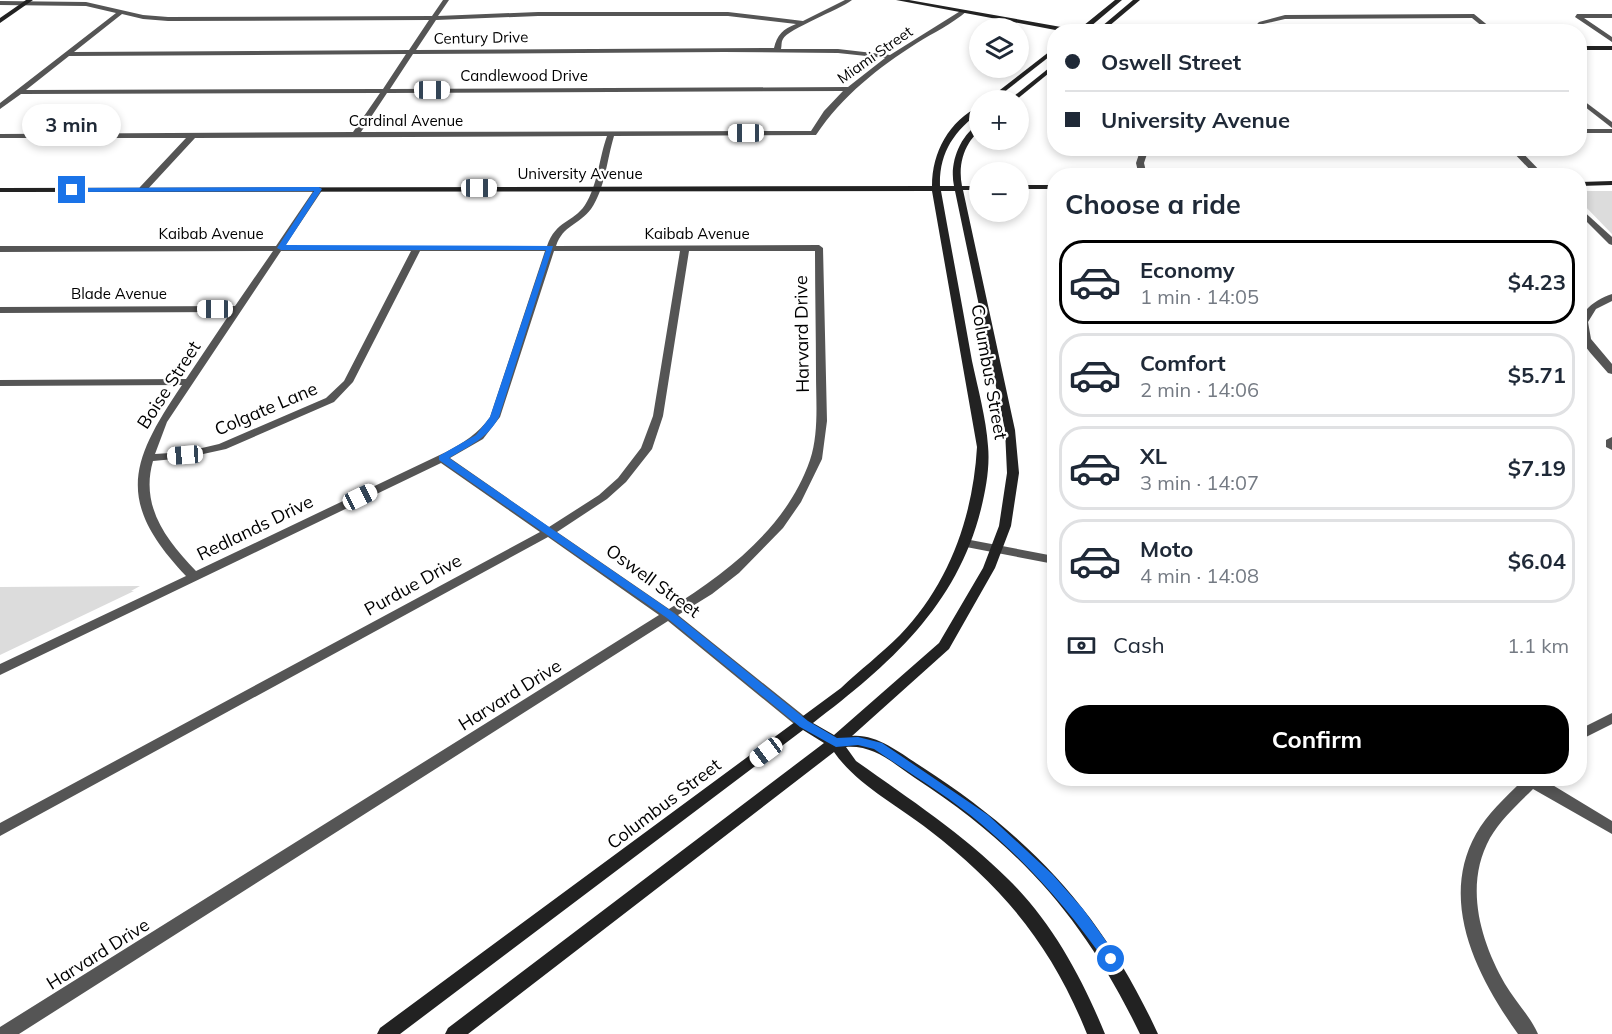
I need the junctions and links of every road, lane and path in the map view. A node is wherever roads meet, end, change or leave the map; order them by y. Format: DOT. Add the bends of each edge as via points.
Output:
graph roads {
  1 [pos="446,0"];
  2 [pos="849,0"];
  3 [pos="899,0"];
  4 [pos="1119,0"];
  5 [pos="1137,0"];
  6 [pos="29,1"];
  7 [pos="0,3"];
  8 [pos="964,11"];
  9 [pos="121,12"];
  10 [pos="1612,16"];
  11 [pos="434,19"];
  12 [pos="0,21"];
  13 [pos="802,23"];
  14 [pos="1088,24"];
  15 [pos="1108,24"];
  16 [pos="1260,24"];
  17 [pos="1484,24"];
  18 [pos="1047,25"];
  19 [pos="1612,40"];
  20 [pos="1587,48"];
  21 [pos="1612,48"];
  22 [pos="777,51"];
  23 [pos="411,52"];
  24 [pos="68,54"];
  25 [pos="1047,55"];
  26 [pos="894,57"];
  27 [pos="1047,72"];
  28 [pos="849,89"];
  29 [pos="386,90"];
  30 [pos="1003,90"];
  31 [pos="1024,90"];
  32 [pos="19,92"];
  33 [pos="1587,106"];
  34 [pos="0,107"];
  35 [pos="969,116"];
  36 [pos="1612,128"];
  37 [pos="1587,130"];
  38 [pos="813,133"];
  39 [pos="356,134"];
  40 [pos="611,134"];
  41 [pos="193,135"];
  42 [pos="0,136"];
  43 [pos="969,136"];
  44 [pos="1521,156"];
  45 [pos="1533,168"];
  46 [pos="1612,183"];
  47 [pos="1587,184"];
  48 [pos="1047,187"];
  49 [pos="594,188"];
  50 [pos="936,188"];
  51 [pos="958,188"];
  52 [pos="969,188"];
  53 [pos="1029,188"];
  54 [pos="143,189"];
  55 [pos="319,189"];
  56 [pos="0,190"];
  57 [pos="1587,219"];
  58 [pos="1612,242"];
  59 [pos="281,248"];
  60 [pos="417,248"];
  61 [pos="551,248"];
  62 [pos="685,248"];
  63 [pos="819,248"];
  64 [pos="0,249"];
  65 [pos="1612,297"];
  66 [pos="239,309"];
  67 [pos="0,310"];
  68 [pos="1587,314"];
  69 [pos="1587,338"];
  70 [pos="1612,370"];
  71 [pos="189,382"];
  72 [pos="0,383"];
  73 [pos="1612,440"];
  74 [pos="1612,447"];
  75 [pos="146,458"];
  76 [pos="442,458"];
  77 [pos="549,531"];
  78 [pos="965,543"];
  79 [pos="997,549"];
  80 [pos="1047,559"];
  81 [pos="194,577"];
  82 [pos="670,616"];
  83 [pos="0,670"];
  84 [pos="1612,718"];
  85 [pos="804,724"];
  86 [pos="1587,731"];
  87 [pos="836,743"];
  88 [pos="1524,786"];
  89 [pos="1542,786"];
  90 [pos="1612,828"];
  91 [pos="0,830"];
  92 [pos="4,1034"];
  93 [pos="386,1034"];
  94 [pos="454,1034"];
  95 [pos="1096,1034"];
  96 [pos="1149,1034"];
  97 [pos="1529,1034"];
  1 -- 11 [label="street"];
  2 -- 13 [label="street"];
  3 -- 8 [label="main road"];
  4 -- 14 [label="main road"];
  5 -- 15 [label="main road"];
  6 -- 7 [label="street"];
  6 -- 9 [label="street" via="86,4"];
  6 -- 12 [label="main road"];
  8 -- 18 [label="main road"];
  8 -- 26 [label="street, Miami Street"];
  9 -- 11 [label="street" via="175,19"];
  9 -- 24 [label="street"];
  10 -- 19 [label="street" via="1577,16"];
  11 -- 13 [label="street" via="537,14 728,14"];
  11 -- 23 [label="street"];
  13 -- 22 [label="street" via="784,33"];
  16 -- 17 [label="street" via="1295,16 1474,16"];
  20 -- 21 [label="main road"];
  22 -- 23 [label="street, Century Drive"];
  22 -- 26 [label="street, Century Drive" via="838,51"];
  23 -- 24 [label="street, Century Drive"];
  23 -- 29 [label="street"];
  24 -- 32 [label="street"];
  25 -- 30 [label="main road"];
  26 -- 28 [label="street, Miami Street"];
  27 -- 31 [label="main road"];
  28 -- 29 [label="street, Candlewood Drive"];
  28 -- 38 [label="street, Miami Street"];
  29 -- 32 [label="street, Candlewood Drive"];
  29 -- 39 [label="street"];
  32 -- 34 [label="street"];
  33 -- 36 [label="street"];
  35 -- 50 [label="main road, Columbus Street" via="942,145"];
  36 -- 37 [label="street"];
  38 -- 40 [label="street, Cardinal Avenue"];
  39 -- 40 [label="street, Cardinal Avenue"];
  39 -- 41 [label="street, Cardinal Avenue"];
  40 -- 49 [label="street, Redlands Drive"];
  41 -- 42 [label="street, Cardinal Avenue"];
  41 -- 54 [label="street"];
  43 -- 51 [label="main road, Columbus Street" via="958,158"];
  44 -- 45 [label="street"];
  46 -- 47 [label="main road"];
  48 -- 53 [label="main road"];
  49 -- 50 [label="main road, University Avenue"];
  49 -- 55 [label="main road, University Avenue"];
  49 -- 61 [label="street, Redlands Drive" via="587,208 559,230"];
  50 -- 51 [label="main road, University Avenue"];
  50 -- 78 [label="main road, Columbus Street" via="983,447 980,495"];
  51 -- 52 [label="main road, University Avenue"];
  51 -- 79 [label="main road, Columbus Street" via="1013,448 1011,499"];
  54 -- 55 [label="main road, University Avenue"];
  54 -- 56 [label="main road, University Avenue"];
  55 -- 59 [label="street, Boise Street"];
  57 -- 58 [label="street"];
  59 -- 60 [label="street, Kaibab Avenue"];
  59 -- 64 [label="street, Kaibab Avenue"];
  59 -- 66 [label="street, Boise Street"];
  60 -- 61 [label="street, Kaibab Avenue"];
  60 -- 75 [label="street, Colgate Lane" via="348,382 330,400 222,447"];
  61 -- 62 [label="street, Kaibab Avenue"];
  61 -- 76 [label="street, Redlands Drive" via="495,417 479,437"];
  62 -- 63 [label="street, Kaibab Avenue"];
  62 -- 77 [label="street, Purdue Drive" via="658,417 646,449 603,497"];
  63 -- 82 [label="street, Harvard Drive" via="822,421 816,459 779,525 759,547"];
  65 -- 68 [label="street"];
  66 -- 67 [label="street, Blade Avenue"];
  66 -- 71 [label="street, Boise Street"];
  69 -- 70 [label="street"];
  71 -- 72 [label="street"];
  71 -- 75 [label="street, Boise Street" via="162,422"];
  73 -- 74 [label="street"];
  75 -- 81 [label="street, Boise Street" via="143,486 150,519 171,554"];
  76 -- 77 [label="street, Oswell Street"];
  76 -- 81 [label="street, Redlands Drive"];
  77 -- 82 [label="street, Oswell Street"];
  77 -- 91 [label="street, Purdue Drive"];
  78 -- 79 [label="street"];
  78 -- 85 [label="main road, Columbus Street" via="910,632"];
  79 -- 80 [label="street"];
  79 -- 87 [label="main road, Columbus Street" via="944,646"];
  81 -- 83 [label="street, Redlands Drive"];
  82 -- 85 [label="street, Oswell Street"];
  82 -- 92 [label="street, Harvard Drive"];
  84 -- 86 [label="street"];
  85 -- 87 [label="main road, Oswell Street"];
  85 -- 93 [label="main road, Columbus Street"];
  87 -- 94 [label="main road, Columbus Street"];
  87 -- 95 [label="main road, Oswell Street" via="850,765 942,831 1004,885 1059,958"];
  87 -- 96 [label="main road" via="858,741 878,746 992,826 1078,913 1120,975"];
  88 -- 97 [label="street" via="1481,839 1469,889 1480,949 1494,981"];
  89 -- 90 [label="street"];
}
